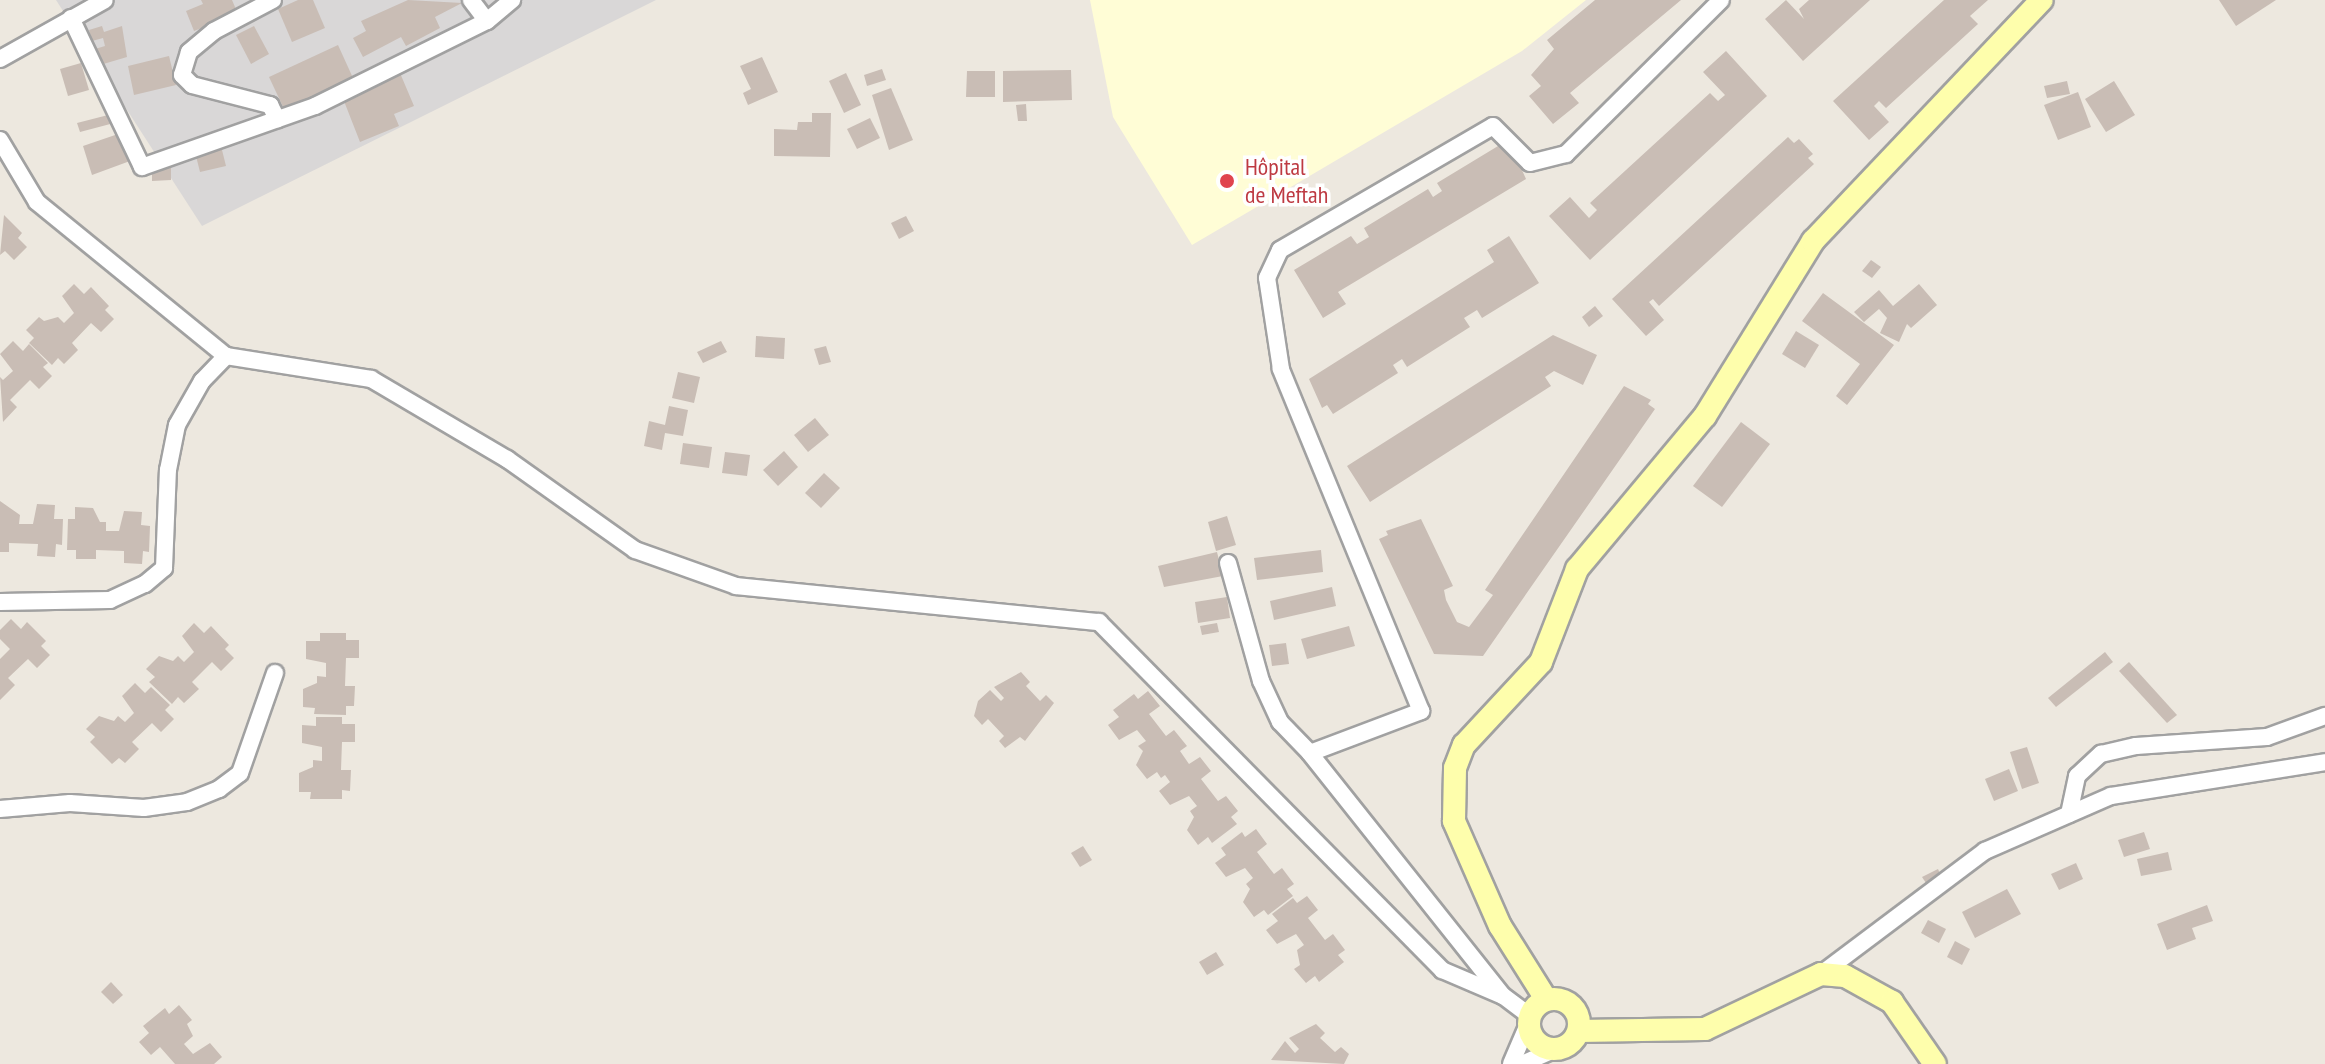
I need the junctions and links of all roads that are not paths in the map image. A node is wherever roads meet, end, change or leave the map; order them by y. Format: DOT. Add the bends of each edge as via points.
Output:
graph roads {
  1 [pos="105,0"];
  2 [pos="273,0"];
  3 [pos="471,0"];
  4 [pos="512,0"];
  5 [pos="1721,0"];
  6 [pos="2042,0"];
  7 [pos="71,18"];
  8 [pos="487,21"];
  9 [pos="0,59"];
  10 [pos="277,119"];
  11 [pos="0,140"];
  12 [pos="226,356"];
  13 [pos="1228,563"];
  14 [pos="0,602"];
  15 [pos="275,673"];
  16 [pos="2325,716"];
  17 [pos="1310,753"];
  18 [pos="2325,762"];
  19 [pos="0,809"];
  20 [pos="2069,814"];
  21 [pos="1821,974"];
  22 [pos="1503,996"];
  23 [pos="1546,999"];
  24 [pos="1529,1019"];
  25 [pos="1579,1031"];
  26 [pos="1555,1049"];
  27 [pos="1511,1064"];
  28 [pos="1522,1064"];
  29 [pos="1935,1064"];
  1 -- 7 [label="street"];
  2 -- 10 [label="street" via="214,31 189,52 182,75 192,85 270,105"];
  3 -- 8 [label="street"];
  4 -- 8 [label="street"];
  5 -- 17 [label="street" via="1566,154 1539,165 1530,163 1493,126 1280,250 1267,278 1281,369 1421,711"];
  6 -- 23 [label="main road" via="1813,241 1705,416 1577,569 1541,662 1464,745 1455,768 1454,821 1494,914"];
  7 -- 9 [label="street"];
  7 -- 10 [label="street" via="142,167"];
  8 -- 10 [label="street" via="315,106"];
  11 -- 12 [label="street" via="37,202"];
  12 -- 14 [label="street" via="202,381 177,425 168,470 164,568 145,584 110,600"];
  12 -- 22 [label="street" via="371,379 507,459 635,550 736,586 1099,622 1442,970"];
  13 -- 17 [label="street" via="1261,681 1280,722"];
  15 -- 19 [label="street" via="240,773 219,789 187,802 144,808 70,803"];
  16 -- 20 [label="street" via="2267,737 2136,746 2101,754 2077,776"];
  17 -- 22 [label="street"];
  18 -- 20 [label="street" via="2111,796"];
  20 -- 21 [label="street" via="1985,851"];
  21 -- 25 [label="main road" via="1705,1029"];
  21 -- 29 [label="main road" via="1845,976 1892,1002"];
  22 -- 24 [label="street"];
  23 -- 24 [label="main road"];
  23 -- 25 [label="main road" via="1569,1003 1579,1015"];
  24 -- 26 [label="main road" via="1533,1038"];
  24 -- 27 [label="street"];
  25 -- 26 [label="main road" via="1570,1044"];
  26 -- 28 [label="street"];
}
